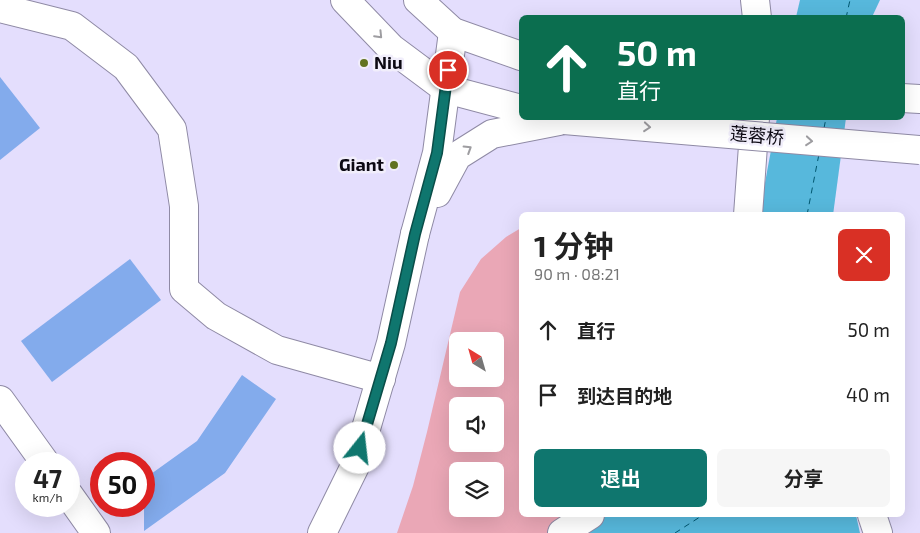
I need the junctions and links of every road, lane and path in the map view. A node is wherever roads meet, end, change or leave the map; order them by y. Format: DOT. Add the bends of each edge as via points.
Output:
graph roads {
  1 [pos="346,0"];
  2 [pos="418,0"];
  3 [pos="755,0"];
  4 [pos="0,8"];
  5 [pos="757,15"];
  6 [pos="453,32"];
  7 [pos="519,55"];
  8 [pos="446,89"];
  9 [pos="905,98"];
  10 [pos="920,99"];
  11 [pos="519,108"];
  12 [pos="554,120"];
  13 [pos="570,120"];
  14 [pos="754,120"];
  15 [pos="920,150"];
  16 [pos="748,212"];
  17 [pos="415,234"];
  18 [pos="381,380"];
  19 [pos="0,400"];
  20 [pos="37,452"];
  21 [pos="80,510"];
  22 [pos="587,517"];
  23 [pos="873,517"];
  24 [pos="96,533"];
  25 [pos="322,533"];
  26 [pos="562,533"];
  27 [pos="878,533"];
  1 -- 8 [label="street, one-way" via="391,48"];
  2 -- 6 [label="street"];
  3 -- 5 [label="street"];
  4 -- 18 [label="street" via="72,26 126,67 172,129 184,206 184,289 216,316 277,350"];
  6 -- 7 [label="street"];
  6 -- 8 [label="street"];
  8 -- 11 [label="street"];
  8 -- 17 [label="street" via="437,153"];
  9 -- 10 [label="street"];
  17 -- 12 [label="street, 莲蓉桥, one-way" via="457,156 492,134"];
  13 -- 15 [label="street, 莲蓉桥, one-way, bridge"];
  14 -- 16 [label="street"];
  17 -- 18 [label="street"];
  18 -- 25 [label="street" via="356,466"];
  19 -- 20 [label="street"];
  21 -- 24 [label="street"];
  22 -- 26 [label="street"];
  23 -- 27 [label="street"];
}
